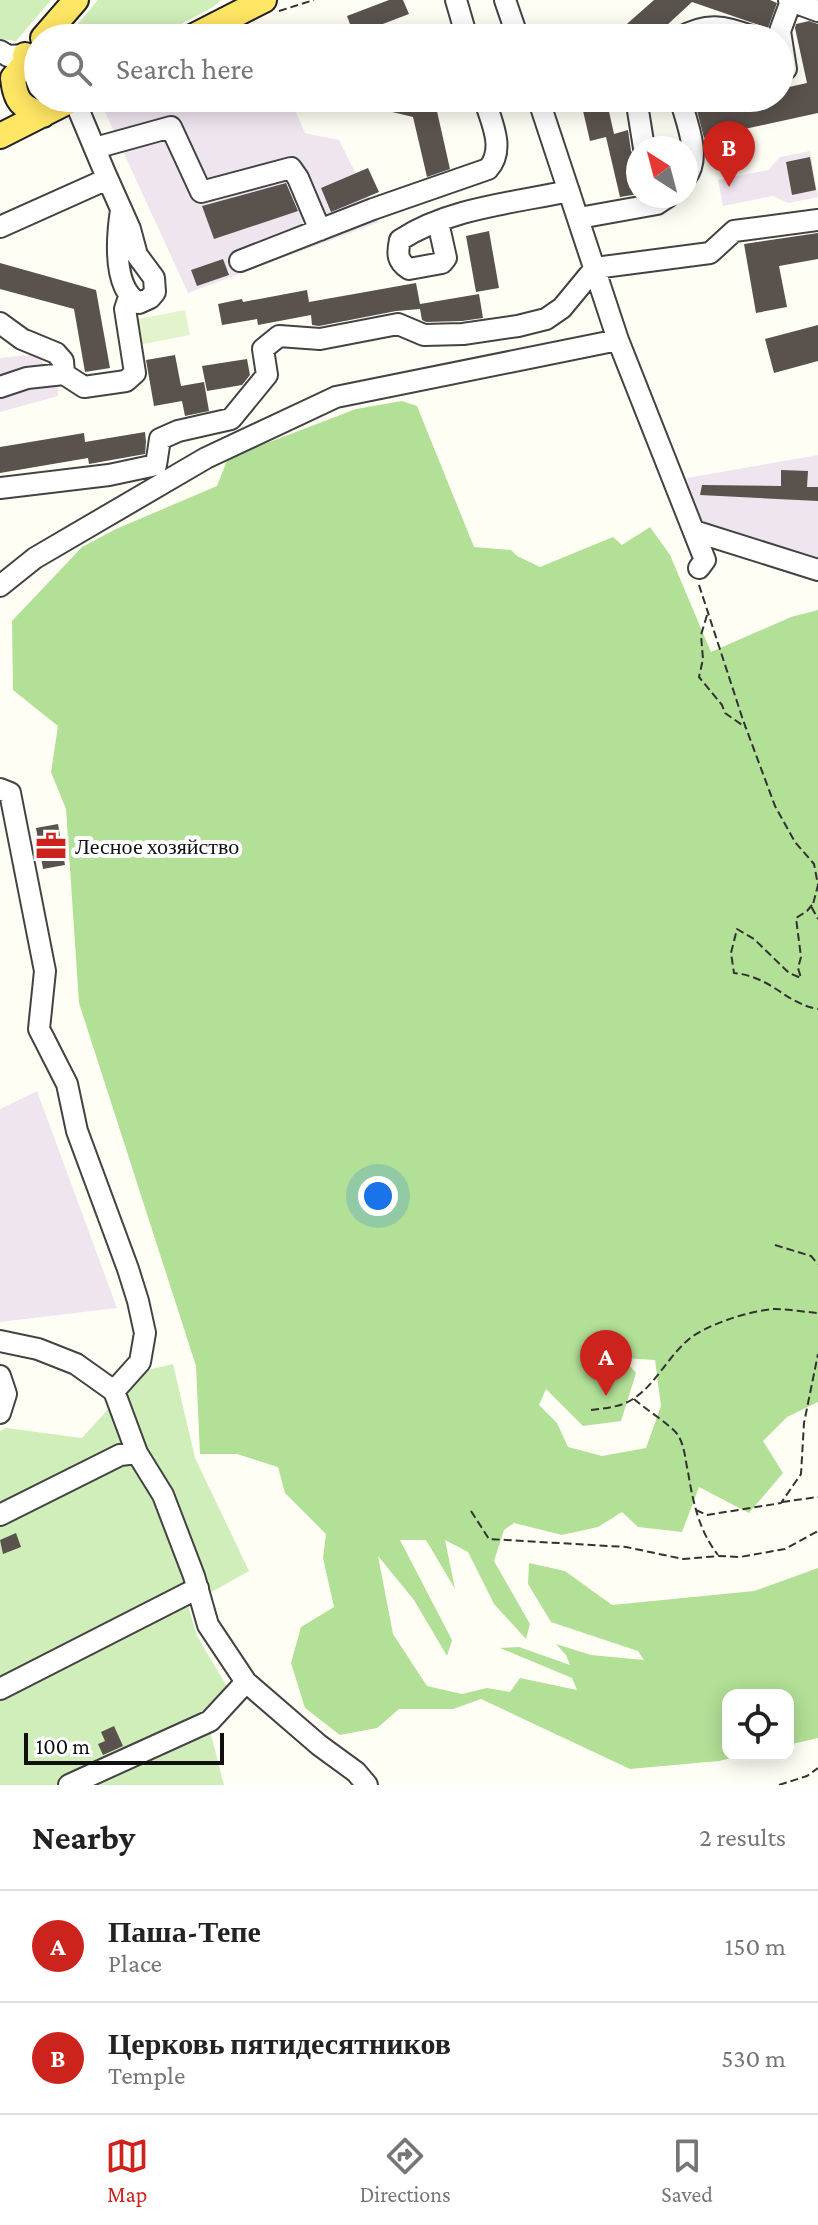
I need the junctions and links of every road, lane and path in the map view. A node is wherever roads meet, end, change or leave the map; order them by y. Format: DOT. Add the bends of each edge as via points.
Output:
graph roads {
  1 [pos="76,0"];
  2 [pos="456,0"];
  3 [pos="505,0"];
  4 [pos="790,0"];
  5 [pos="251,2"];
  6 [pos="818,11"];
  7 [pos="54,24"];
  8 [pos="215,24"];
  9 [pos="463,24"];
  10 [pos="513,24"];
  11 [pos="782,24"];
  12 [pos="24,49"];
  13 [pos="0,51"];
  14 [pos="24,56"];
  15 [pos="24,65"];
  16 [pos="0,79"];
  17 [pos="24,105"];
  18 [pos="36,112"];
  19 [pos="49,112"];
  20 [pos="81,112"];
  21 [pos="488,112"];
  22 [pos="543,112"];
  23 [pos="638,112"];
  24 [pos="684,112"];
  25 [pos="43,115"];
  26 [pos="0,136"];
  27 [pos="642,136"];
  28 [pos="690,136"];
  29 [pos="95,148"];
  30 [pos="105,173"];
  31 [pos="569,191"];
  32 [pos="626,207"];
  33 [pos="121,210"];
  34 [pos="579,218"];
  35 [pos="818,220"];
  36 [pos="438,222"];
  37 [pos="0,227"];
  38 [pos="320,230"];
  39 [pos="240,261"];
  40 [pos="595,268"];
  41 [pos="129,297"];
  42 [pos="0,323"];
  43 [pos="618,340"];
  44 [pos="64,374"];
  45 [pos="0,387"];
  46 [pos="0,488"];
  47 [pos="694,531"];
  48 [pos="699,568"];
  49 [pos="818,570"];
  50 [pos="0,586"];
  51 [pos="708,614"];
  52 [pos="745,727"];
  53 [pos="0,789"];
  54 [pos="813,904"];
  55 [pos="818,919"];
  56 [pos="818,1009"];
  57 [pos="775,1245"];
  58 [pos="818,1264"];
  59 [pos="818,1313"];
  60 [pos="0,1341"];
  61 [pos="818,1354"];
  62 [pos="0,1376"];
  63 [pos="114,1391"];
  64 [pos="634,1399"];
  65 [pos="591,1410"];
  66 [pos="0,1413"];
  67 [pos="137,1453"];
  68 [pos="818,1497"];
  69 [pos="781,1503"];
  70 [pos="696,1510"];
  71 [pos="471,1511"];
  72 [pos="0,1515"];
  73 [pos="818,1531"];
  74 [pos="719,1556"];
  75 [pos="198,1588"];
  76 [pos="246,1682"];
  77 [pos="0,1689"];
  78 [pos="818,1768"];
  79 [pos="69,1785"];
  80 [pos="367,1785"];
  81 [pos="779,1785"];
  1 -- 7 [label="main road"];
  2 -- 9 [label="street"];
  3 -- 10 [label="street"];
  4 -- 6 [label="street"];
  4 -- 11 [label="street"];
  5 -- 8 [label="main road"];
  12 -- 13 [label="street" via="8,56"];
  14 -- 16 [label="main road"];
  15 -- 17 [label="main road" via="13,78"];
  18 -- 25 [label="main road"];
  19 -- 25 [label="main road"];
  20 -- 29 [label="street"];
  21 -- 38 [label="street" via="498,152 488,169"];
  22 -- 31 [label="street"];
  23 -- 27 [label="street"];
  24 -- 28 [label="street"];
  25 -- 26 [label="main road"];
  29 -- 30 [label="street"];
  29 -- 38 [label="street" via="171,127 201,192 291,168"];
  30 -- 33 [label="street"];
  30 -- 37 [label="street" via="105,180"];
  31 -- 34 [label="street"];
  31 -- 36 [label="street"];
  32 -- 34 [label="street"];
  33 -- 41 [label="street" via="119,273"];
  33 -- 41 [label="street" via="137,255 154,278 150,298 139,303"];
  34 -- 40 [label="street"];
  35 -- 40 [label="street" via="734,231 710,253"];
  38 -- 39 [label="street"];
  40 -- 43 [label="street"];
  40 -- 46 [label="street" via="562,308 546,319 518,326 424,335 398,324 320,339 279,336 263,349 267,375 231,419 160,439 156,465"];
  41 -- 44 [label="street" via="125,309 135,373 126,381 84,387"];
  42 -- 44 [label="street" via="56,353"];
  43 -- 47 [label="street"];
  43 -- 50 [label="street" via="336,397 206,458 35,558"];
  44 -- 45 [label="street"];
  47 -- 48 [label="street" via="705,560"];
  47 -- 49 [label="street"];
  48 -- 51 [label="path" via="699,589"];
  51 -- 52 [label="path"];
  51 -- 52 [label="path" via="699,677 725,713"];
  52 -- 54 [label="path" via="782,821 814,864 818,885"];
  53 -- 63 [label="street" via="10,793 45,971 39,1029 67,1084 77,1131 128,1269 145,1333 140,1362"];
  54 -- 55 [label="path"];
  54 -- 56 [label="path" via="796,918 801,978 737,929 731,957 734,973 751,974"];
  57 -- 58 [label="path" via="811,1256"];
  59 -- 64 [label="path" via="773,1309 732,1317 690,1337"];
  60 -- 63 [label="street" via="76,1364"];
  61 -- 69 [label="path" via="804,1423 801,1474"];
  62 -- 66 [label="street" via="6,1394"];
  63 -- 67 [label="street"];
  64 -- 65 [label="path"];
  64 -- 70 [label="path" via="676,1432"];
  67 -- 72 [label="street" via="120,1455"];
  67 -- 75 [label="street" via="163,1495"];
  68 -- 69 [label="path"];
  69 -- 70 [label="path" via="707,1515"];
  70 -- 74 [label="path"];
  71 -- 74 [label="path" via="489,1539 626,1547 683,1559"];
  73 -- 74 [label="path" via="785,1549"];
  75 -- 76 [label="street" via="208,1625"];
  75 -- 77 [label="street"];
  76 -- 79 [label="street" via="210,1721"];
  76 -- 80 [label="street"];
  78 -- 81 [label="path"];
}
